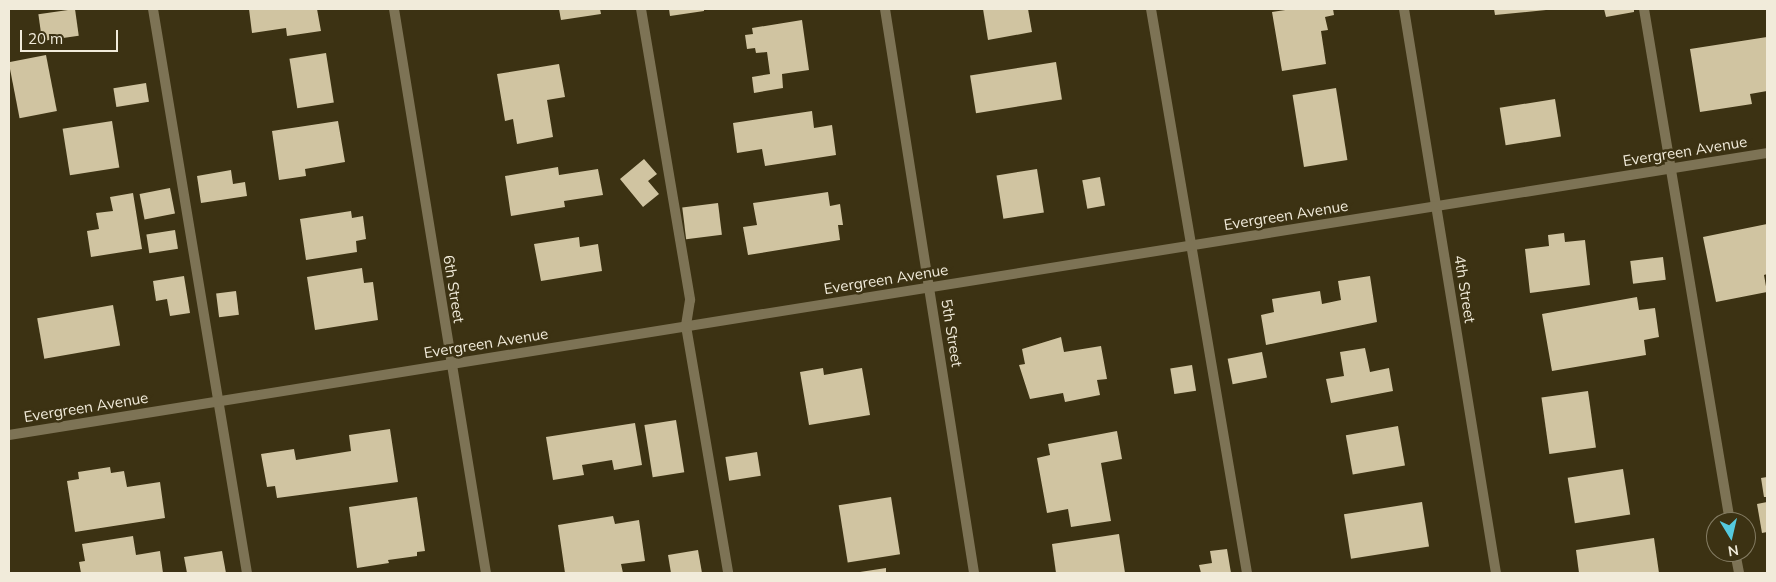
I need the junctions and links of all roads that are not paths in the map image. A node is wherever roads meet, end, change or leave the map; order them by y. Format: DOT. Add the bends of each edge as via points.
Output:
graph roads {
  1 [pos="153,9"];
  2 [pos="394,9"];
  3 [pos="641,9"];
  4 [pos="885,9"];
  5 [pos="1151,9"];
  6 [pos="1404,9"];
  7 [pos="1644,9"];
  8 [pos="1767,153"];
  9 [pos="1671,168"];
  10 [pos="1437,206"];
  11 [pos="1191,246"];
  12 [pos="930,288"];
  13 [pos="686,326"];
  14 [pos="451,364"];
  15 [pos="219,401"];
  16 [pos="9,434"];
  17 [pos="1728,512"];
  18 [pos="247,573"];
  19 [pos="486,573"];
  20 [pos="728,573"];
  21 [pos="974,573"];
  22 [pos="1247,573"];
  23 [pos="1496,573"];
  1 -- 15 [label="street"];
  2 -- 14 [label="street, 6th Street"];
  3 -- 13 [label="street" via="690,300"];
  4 -- 12 [label="street, 5th Street"];
  5 -- 11 [label="street"];
  6 -- 10 [label="street, 4th Street"];
  7 -- 9 [label="street"];
  8 -- 9 [label="street, Evergreen Avenue"];
  9 -- 10 [label="street, Evergreen Avenue"];
  9 -- 17 [label="street"];
  10 -- 11 [label="street, Evergreen Avenue"];
  10 -- 23 [label="street, 4th Street"];
  11 -- 12 [label="street, Evergreen Avenue"];
  11 -- 22 [label="street"];
  12 -- 13 [label="street, Evergreen Avenue"];
  12 -- 21 [label="street, 5th Street"];
  13 -- 14 [label="street, Evergreen Avenue"];
  13 -- 20 [label="street"];
  14 -- 15 [label="street, Evergreen Avenue"];
  14 -- 19 [label="street, 6th Street"];
  15 -- 16 [label="street, Evergreen Avenue"];
  15 -- 18 [label="street"];
}
